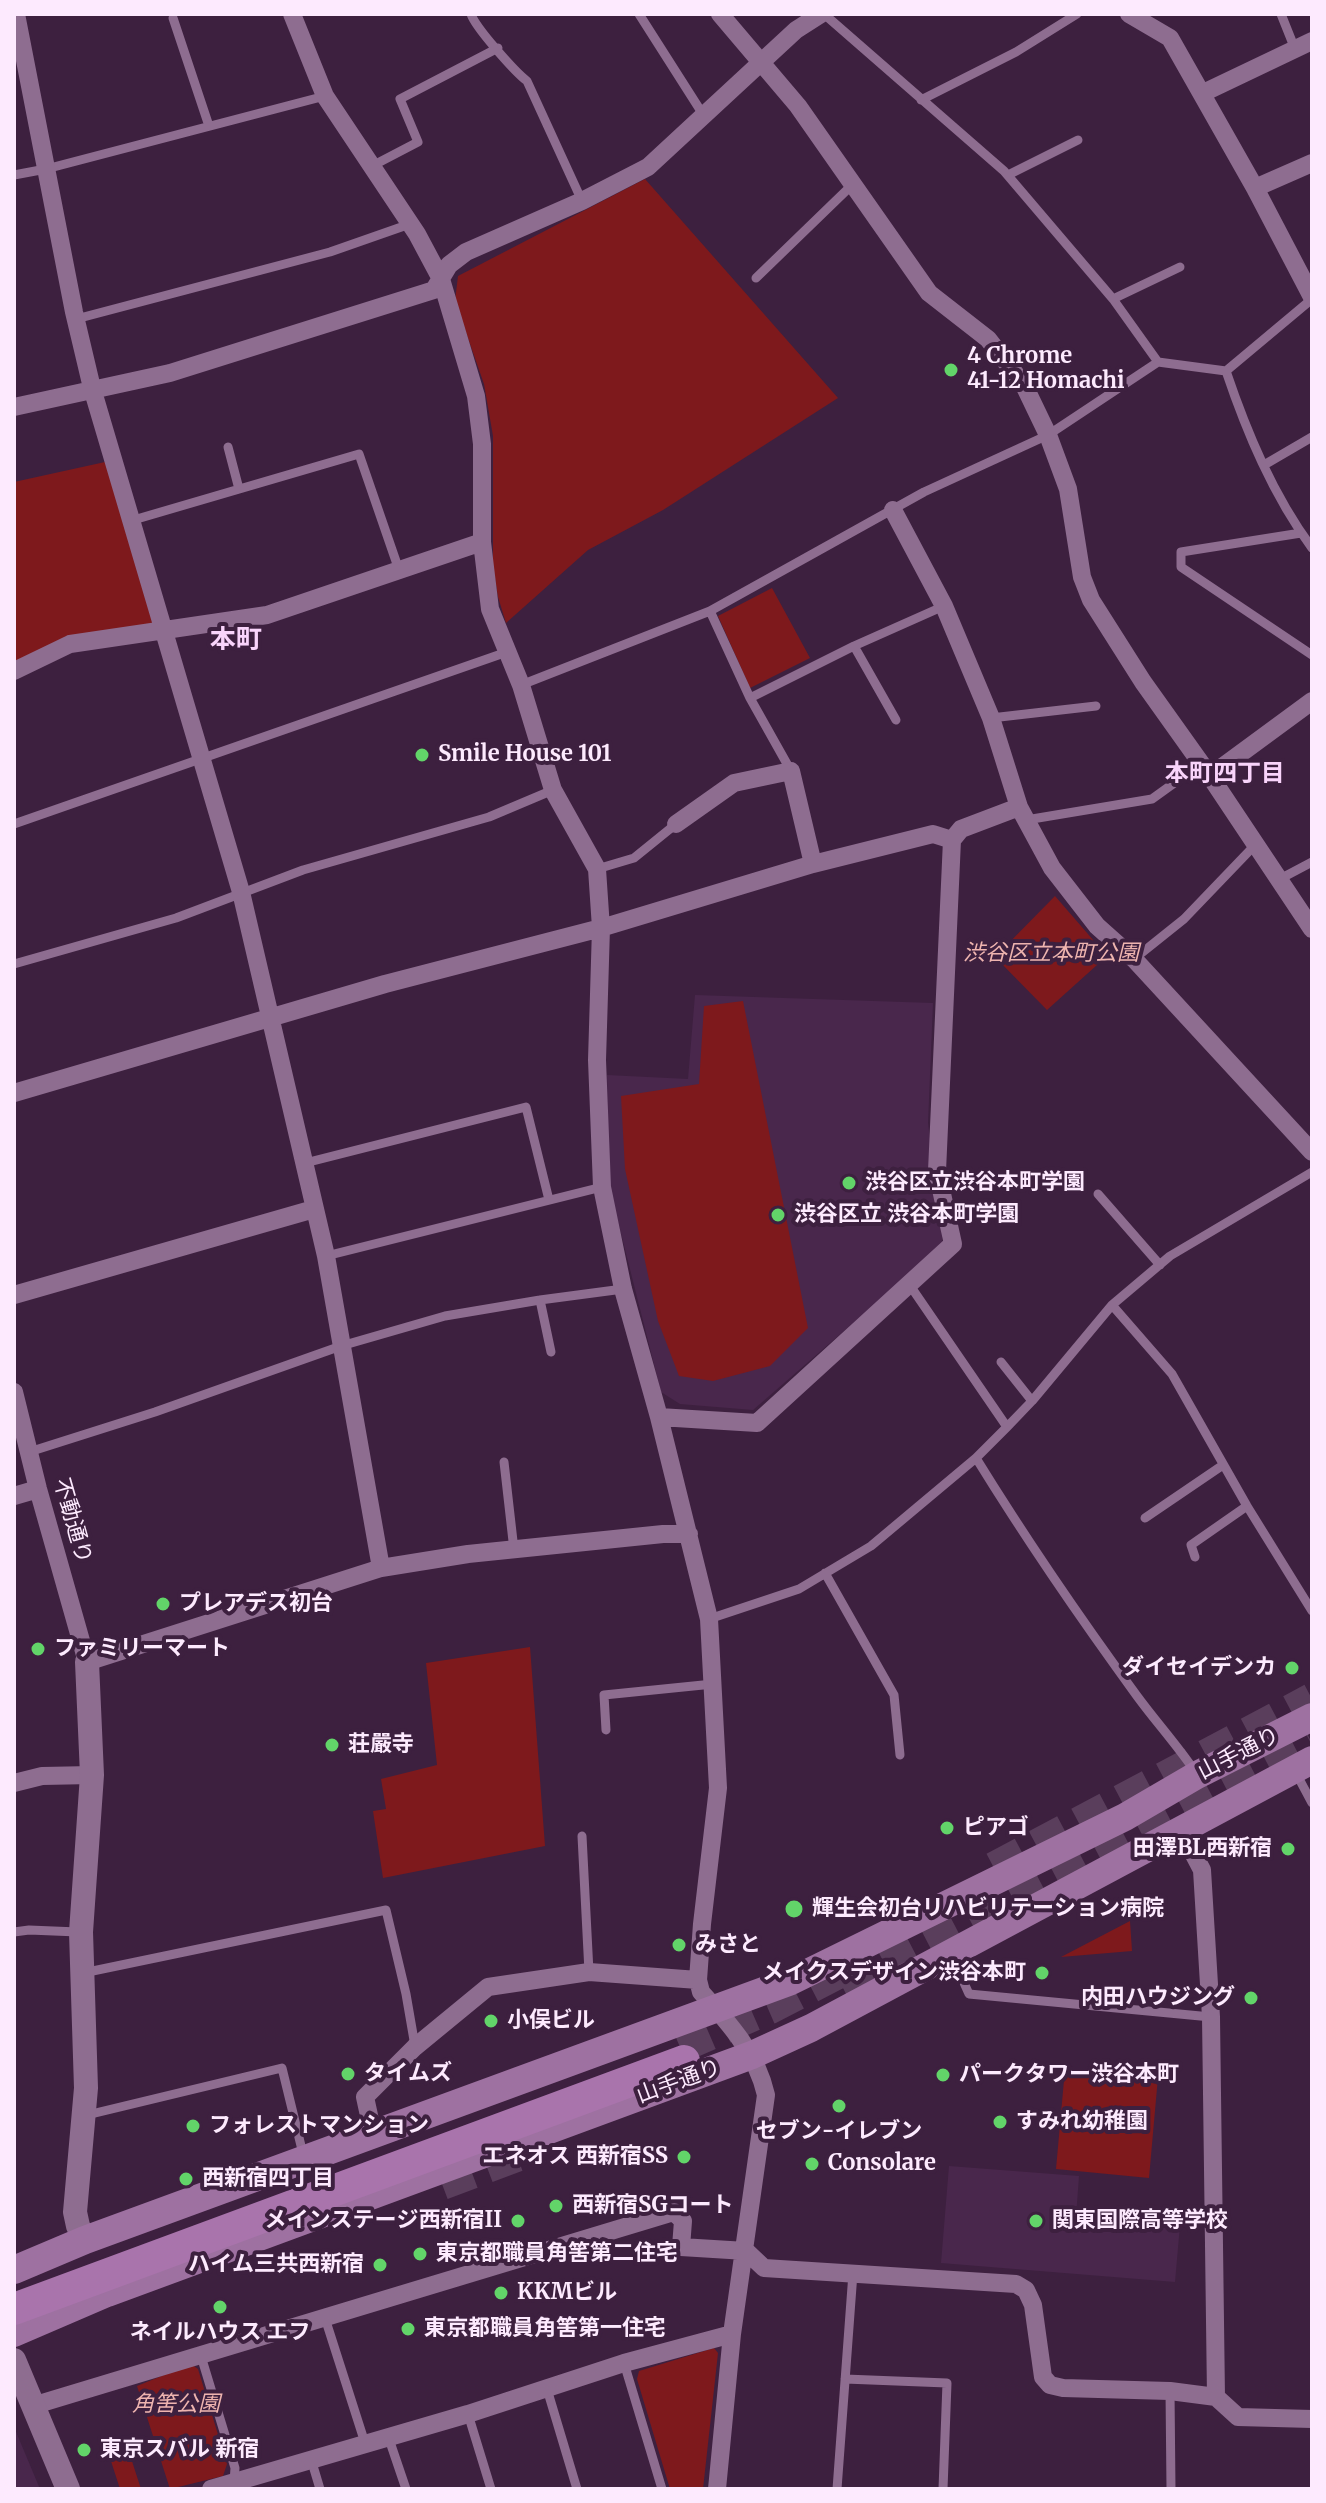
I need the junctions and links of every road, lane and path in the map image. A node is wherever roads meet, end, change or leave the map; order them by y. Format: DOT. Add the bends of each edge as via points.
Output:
graph roads {
  1 [pos="16,14"];
  2 [pos="292,14"];
  3 [pos="471,14"];
  4 [pos="639,14"];
  5 [pos="720,14"];
  6 [pos="822,14"];
  7 [pos="1077,14"];
  8 [pos="1129,14"];
  9 [pos="1281,14"];
  10 [pos="173,18"];
  11 [pos="1304,45"];
  12 [pos="498,48"];
  13 [pos="761,64"];
  14 [pos="1203,93"];
  15 [pos="325,96"];
  16 [pos="921,100"];
  17 [pos="704,116"];
  18 [pos="209,126"];
  19 [pos="1078,140"];
  20 [pos="1312,163"];
  21 [pos="372,166"];
  22 [pos="46,169"];
  23 [pos="14,175"];
  24 [pos="1008,175"];
  25 [pos="852,185"];
  26 [pos="1255,188"];
  27 [pos="582,201"];
  28 [pos="410,224"];
  29 [pos="1180,267"];
  30 [pos="756,278"];
  31 [pos="441,279"];
  32 [pos="1312,298"];
  33 [pos="1113,299"];
  34 [pos="76,319"];
  35 [pos="1158,362"];
  36 [pos="1226,371"];
  37 [pos="92,388"];
  38 [pos="14,407"];
  39 [pos="1048,435"];
  40 [pos="1312,437"];
  41 [pos="228,447"];
  42 [pos="1264,465"];
  43 [pos="239,489"];
  44 [pos="893,510"];
  45 [pos="130,521"];
  46 [pos="1301,533"];
  47 [pos="482,542"];
  48 [pos="1312,548"];
  49 [pos="399,570"];
  50 [pos="944,606"];
  51 [pos="710,611"];
  52 [pos="163,631"];
  53 [pos="854,646"];
  54 [pos="507,652"];
  55 [pos="1312,655"];
  56 [pos="14,671"];
  57 [pos="521,685"];
  58 [pos="750,698"];
  59 [pos="1312,701"];
  60 [pos="1096,706"];
  61 [pos="991,718"];
  62 [pos="896,720"];
  63 [pos="203,760"];
  64 [pos="1206,770"];
  65 [pos="791,771"];
  66 [pos="553,790"];
  67 [pos="1022,814"];
  68 [pos="14,824"];
  69 [pos="676,824"];
  70 [pos="952,840"];
  71 [pos="1255,845"];
  72 [pos="1312,862"];
  73 [pos="813,864"];
  74 [pos="597,869"];
  75 [pos="1278,880"];
  76 [pos="241,892"];
  77 [pos="601,928"];
  78 [pos="1312,929"];
  79 [pos="1134,959"];
  80 [pos="14,964"];
  81 [pos="270,1018"];
  82 [pos="14,1093"];
  83 [pos="1312,1152"];
  84 [pos="304,1163"];
  85 [pos="1312,1172"];
  86 [pos="602,1187"];
  87 [pos="1098,1194"];
  88 [pos="549,1200"];
  89 [pos="314,1209"];
  90 [pos="326,1256"];
  91 [pos="1160,1265"];
  92 [pos="909,1284"];
  93 [pos="623,1289"];
  94 [pos="14,1295"];
  95 [pos="540,1300"];
  96 [pos="1112,1305"];
  97 [pos="341,1346"];
  98 [pos="551,1352"];
  99 [pos="1001,1362"];
  100 [pos="14,1392"];
  101 [pos="1032,1401"];
  102 [pos="659,1417"];
  103 [pos="1007,1427"];
  104 [pos="29,1452"];
  105 [pos="976,1458"];
  106 [pos="504,1462"];
  107 [pos="1223,1465"];
  108 [pos="38,1489"];
  109 [pos="14,1496"];
  110 [pos="1247,1506"];
  111 [pos="1145,1518"];
  112 [pos="689,1534"];
  113 [pos="514,1550"];
  114 [pos="1195,1557"];
  115 [pos="381,1568"];
  116 [pos="825,1573"];
  117 [pos="1312,1611"];
  118 [pos="709,1619"];
  119 [pos="87,1662"];
  120 [pos="713,1684"];
  121 [pos="1312,1717"];
  122 [pos="606,1730"];
  123 [pos="900,1755"];
  124 [pos="1303,1765"];
  125 [pos="92,1775"];
  126 [pos="1197,1775"];
  127 [pos="14,1783"];
  128 [pos="1312,1803"];
  129 [pos="1181,1830"];
  130 [pos="582,1836"];
  131 [pos="14,1932"];
  132 [pos="81,1932"];
  133 [pos="951,1953"];
  134 [pos="589,1972"];
  135 [pos="83,1973"];
  136 [pos="698,1980"];
  137 [pos="716,2009"];
  138 [pos="1211,2017"];
  139 [pos="415,2047"];
  140 [pos="752,2055"];
  141 [pos="84,2116"];
  142 [pos="373,2134"];
  143 [pos="304,2160"];
  144 [pos="85,2240"];
  145 [pos="746,2251"];
  146 [pos="14,2270"];
  147 [pos="853,2273"];
  148 [pos="14,2294"];
  149 [pos="14,2309"];
  150 [pos="325,2318"];
  151 [pos="14,2333"];
  152 [pos="732,2334"];
  153 [pos="201,2356"];
  154 [pos="14,2360"];
  155 [pos="624,2363"];
  156 [pos="845,2379"];
  157 [pos="547,2389"];
  158 [pos="1170,2391"];
  159 [pos="1216,2397"];
  160 [pos="32,2406"];
  161 [pos="468,2414"];
  162 [pos="1312,2419"];
  163 [pos="388,2436"];
  164 [pos="365,2443"];
  165 [pos="311,2459"];
  166 [pos="233,2485"];
  167 [pos="68,2489"];
  168 [pos="211,2489"];
  169 [pos="320,2489"];
  170 [pos="406,2489"];
  171 [pos="491,2489"];
  172 [pos="577,2489"];
  173 [pos="662,2489"];
  174 [pos="717,2489"];
  175 [pos="837,2489"];
  176 [pos="943,2489"];
  177 [pos="1171,2489"];
  1 -- 22 [label="street"];
  2 -- 15 [label="street"];
  3 -- 12 [label="lane"];
  4 -- 17 [label="lane"];
  5 -- 13 [label="street"];
  6 -- 13 [label="street" via="796,30"];
  6 -- 16 [label="lane"];
  7 -- 16 [label="lane"];
  8 -- 14 [label="street" via="1170,38"];
  9 -- 11 [label="lane"];
  10 -- 18 [label="lane"];
  11 -- 14 [label="street"];
  12 -- 21 [label="lane" via="400,99 418,142"];
  12 -- 27 [label="lane" via="527,81"];
  13 -- 17 [label="street"];
  13 -- 25 [label="street" via="798,106"];
  14 -- 26 [label="street"];
  15 -- 18 [label="lane"];
  15 -- 21 [label="street"];
  16 -- 24 [label="lane"];
  17 -- 27 [label="street" via="648,167"];
  18 -- 22 [label="lane"];
  19 -- 24 [label="lane"];
  20 -- 26 [label="street"];
  21 -- 28 [label="street"];
  22 -- 23 [label="lane"];
  22 -- 34 [label="street"];
  24 -- 33 [label="lane"];
  25 -- 30 [label="lane"];
  25 -- 39 [label="street" via="929,293 988,339 1024,385"];
  26 -- 32 [label="street"];
  27 -- 31 [label="street" via="466,252"];
  28 -- 31 [label="street"];
  28 -- 34 [label="lane" via="330,252"];
  29 -- 33 [label="lane"];
  31 -- 37 [label="street" via="434,290 185,368"];
  31 -- 47 [label="street" via="476,396 482,444"];
  32 -- 36 [label="lane"];
  33 -- 35 [label="lane"];
  34 -- 37 [label="street"];
  35 -- 36 [label="lane"];
  35 -- 39 [label="lane"];
  36 -- 42 [label="lane"];
  37 -- 38 [label="street"];
  37 -- 45 [label="street"];
  39 -- 44 [label="lane"];
  39 -- 64 [label="street" via="1068,489 1082,577 1091,600"];
  40 -- 42 [label="lane"];
  41 -- 43 [label="lane"];
  42 -- 46 [label="lane"];
  43 -- 45 [label="lane"];
  43 -- 49 [label="lane" via="359,454"];
  44 -- 50 [label="street"];
  44 -- 51 [label="lane"];
  45 -- 52 [label="street"];
  46 -- 48 [label="lane"];
  46 -- 55 [label="lane" via="1181,552 1181,567"];
  47 -- 49 [label="street"];
  47 -- 54 [label="street" via="487,594"];
  49 -- 52 [label="street" via="267,615"];
  50 -- 53 [label="lane"];
  50 -- 61 [label="street"];
  51 -- 57 [label="lane"];
  51 -- 58 [label="lane"];
  52 -- 56 [label="street" via="70,644"];
  52 -- 63 [label="street"];
  53 -- 58 [label="lane"];
  53 -- 62 [label="lane"];
  54 -- 57 [label="street"];
  54 -- 63 [label="lane"];
  57 -- 66 [label="street"];
  58 -- 65 [label="lane"];
  59 -- 64 [label="street"];
  60 -- 61 [label="lane"];
  61 -- 67 [label="street"];
  63 -- 68 [label="lane"];
  63 -- 76 [label="street"];
  64 -- 67 [label="lane" via="1152,799"];
  64 -- 71 [label="street"];
  65 -- 69 [label="street" via="734,783"];
  65 -- 73 [label="street"];
  66 -- 74 [label="street"];
  66 -- 76 [label="lane" via="489,817"];
  67 -- 70 [label="street" via="961,829"];
  67 -- 79 [label="street" via="1052,868 1097,926"];
  69 -- 74 [label="lane" via="634,858"];
  70 -- 73 [label="street" via="933,834"];
  70 -- 92 [label="street" via="937,1171 953,1244"];
  71 -- 75 [label="street"];
  71 -- 79 [label="lane" via="1184,919"];
  72 -- 75 [label="lane"];
  73 -- 77 [label="street"];
  74 -- 77 [label="street"];
  75 -- 78 [label="street"];
  76 -- 80 [label="lane" via="176,918"];
  76 -- 81 [label="street"];
  77 -- 81 [label="street"];
  77 -- 86 [label="street" via="597,1060"];
  79 -- 83 [label="street"];
  81 -- 82 [label="street"];
  81 -- 84 [label="street"];
  84 -- 88 [label="lane" via="526,1107"];
  84 -- 89 [label="street"];
  85 -- 91 [label="lane"];
  86 -- 88 [label="lane"];
  86 -- 93 [label="street"];
  87 -- 91 [label="lane"];
  88 -- 90 [label="lane"];
  89 -- 90 [label="street"];
  89 -- 94 [label="street"];
  90 -- 97 [label="street"];
  91 -- 96 [label="lane"];
  92 -- 102 [label="street" via="757,1423"];
  92 -- 103 [label="lane"];
  93 -- 95 [label="lane"];
  93 -- 102 [label="street"];
  95 -- 97 [label="lane" via="445,1316"];
  95 -- 98 [label="lane"];
  96 -- 101 [label="lane"];
  96 -- 107 [label="lane" via="1172,1374"];
  97 -- 104 [label="lane"];
  97 -- 115 [label="street"];
  99 -- 101 [label="lane"];
  100 -- 104 [label="street, 不動通り"];
  101 -- 103 [label="lane"];
  102 -- 112 [label="street"];
  103 -- 105 [label="lane"];
  104 -- 108 [label="street, 不動通り"];
  105 -- 116 [label="lane" via="871,1546"];
  105 -- 126 [label="lane" via="1129,1685"];
  106 -- 113 [label="lane"];
  107 -- 110 [label="lane"];
  107 -- 111 [label="lane"];
  108 -- 109 [label="street"];
  108 -- 119 [label="street, 不動通り"];
  110 -- 114 [label="lane" via="1191,1545"];
  110 -- 117 [label="lane"];
  112 -- 113 [label="street"];
  112 -- 118 [label="street"];
  113 -- 115 [label="street"];
  115 -- 119 [label="street"];
  116 -- 118 [label="lane" via="799,1589"];
  116 -- 123 [label="lane" via="894,1695"];
  118 -- 120 [label="street"];
  119 -- 125 [label="street"];
  120 -- 122 [label="lane" via="604,1695"];
  120 -- 136 [label="street" via="718,1788"];
  121 -- 126 [label="main road, 山手通り"];
  124 -- 128 [label="lane"];
  124 -- 129 [label="main road, 山手通り"];
  125 -- 127 [label="street" via="42,1776"];
  125 -- 132 [label="street"];
  126 -- 137 [label="main road, 山手通り" via="1125,1817 791,1981"];
  129 -- 133 [label="main road, 山手通り"];
  129 -- 138 [label="street" via="1202,1870"];
  130 -- 134 [label="lane"];
  131 -- 132 [label="lane"];
  132 -- 135 [label="street"];
  133 -- 138 [label="lane" via="969,1994"];
  133 -- 140 [label="main road, 山手通り"];
  134 -- 136 [label="street"];
  134 -- 139 [label="street" via="488,1987"];
  135 -- 139 [label="lane" via="386,1910"];
  135 -- 141 [label="street"];
  136 -- 137 [label="street"];
  137 -- 140 [label="street"];
  137 -- 142 [label="main road, 山手通り"];
  138 -- 159 [label="street"];
  139 -- 142 [label="street" via="365,2097"];
  140 -- 145 [label="street" via="766,2095"];
  140 -- 151 [label="main road, 山手通り" via="107,2293"];
  141 -- 143 [label="lane" via="282,2068"];
  141 -- 144 [label="street" via="75,2212"];
  142 -- 143 [label="main road, 山手通り"];
  143 -- 144 [label="main road, 山手通り"];
  144 -- 146 [label="main road, 山手通り"];
  145 -- 147 [label="street" via="764,2268"];
  145 -- 150 [label="street" via="681,2247 683,2221 674,2212"];
  145 -- 152 [label="street"];
  147 -- 156 [label="lane"];
  147 -- 158 [label="street" via="1016,2284 1033,2305 1043,2377 1050,2385"];
  148 -- 149 [label="highway" via="682,2054"];
  150 -- 153 [label="street"];
  150 -- 164 [label="lane"];
  152 -- 155 [label="street"];
  152 -- 174 [label="street"];
  153 -- 160 [label="street"];
  153 -- 166 [label="lane" via="235,2468"];
  154 -- 160 [label="street"];
  155 -- 157 [label="street"];
  155 -- 173 [label="lane"];
  156 -- 175 [label="lane"];
  156 -- 176 [label="lane" via="947,2383"];
  157 -- 161 [label="street"];
  157 -- 172 [label="lane"];
  158 -- 159 [label="street"];
  158 -- 177 [label="lane"];
  159 -- 162 [label="street" via="1238,2417"];
  160 -- 167 [label="street"];
  161 -- 163 [label="street"];
  161 -- 171 [label="lane"];
  163 -- 164 [label="street"];
  163 -- 170 [label="lane"];
  164 -- 165 [label="street"];
  165 -- 166 [label="street"];
  165 -- 169 [label="lane"];
  166 -- 168 [label="street"];
}
